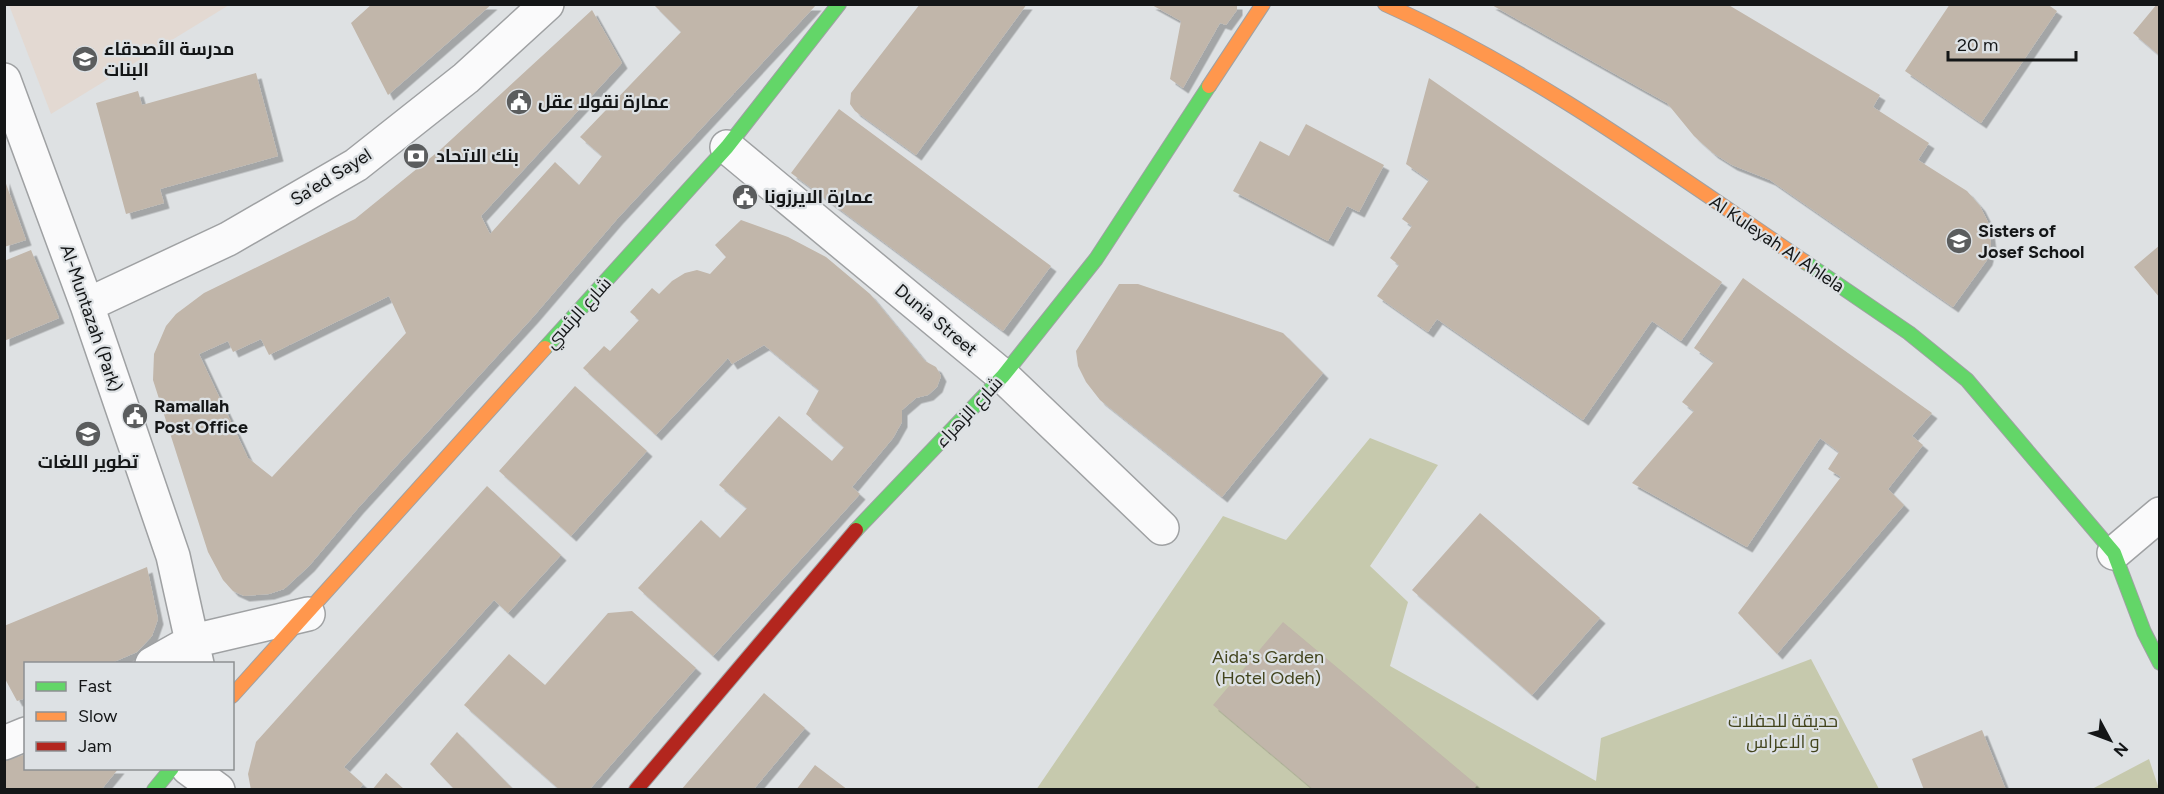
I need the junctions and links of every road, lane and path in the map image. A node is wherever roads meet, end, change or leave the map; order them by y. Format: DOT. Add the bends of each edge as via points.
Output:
graph roads {
  1 [pos="547,4"];
  2 [pos="838,4"];
  3 [pos="1263,4"];
  4 [pos="1385,4"];
  5 [pos="4,80"];
  6 [pos="727,147"];
  7 [pos="87,305"];
  8 [pos="1004,376"];
  9 [pos="2160,514"];
  10 [pos="1162,528"];
  11 [pos="2115,553"];
  12 [pos="308,614"];
  13 [pos="195,652"];
  14 [pos="156,662"];
  15 [pos="2160,663"];
  16 [pos="234,694"];
  17 [pos="24,735"];
  18 [pos="4,743"];
  19 [pos="170,770"];
  20 [pos="192,770"];
  21 [pos="154,789"];
  22 [pos="218,789"];
  23 [pos="636,789"];
  1 -- 7 [label="street, Sa’ed Sayel" via="466,78 356,165 228,239"];
  2 -- 6 [label="street, شارع الرئسي"];
  3 -- 8 [label="street, شارع الزهراء" via="1096,259"];
  4 -- 11 [label="street, Al Kuleyah Al Ahlela" via="1438,28 1583,111 1909,333 1967,380"];
  5 -- 7 [label="street, Al-Muntazah (Park)"];
  6 -- 8 [label="street, Dunia Street"];
  6 -- 12 [label="street, شارع الرئسي"];
  7 -- 13 [label="street, Al-Muntazah (Park)" via="173,556"];
  8 -- 10 [label="street, Dunia Street"];
  8 -- 23 [label="street, شارع الزهراء" via="851,536"];
  9 -- 11 [label="street"];
  11 -- 15 [label="street" via="2144,632"];
  12 -- 13 [label="street"];
  12 -- 16 [label="street, شارع الرئسي"];
  13 -- 14 [label="street"];
  17 -- 18 [label="street"];
  19 -- 21 [label="street"];
  20 -- 22 [label="street"];
}
